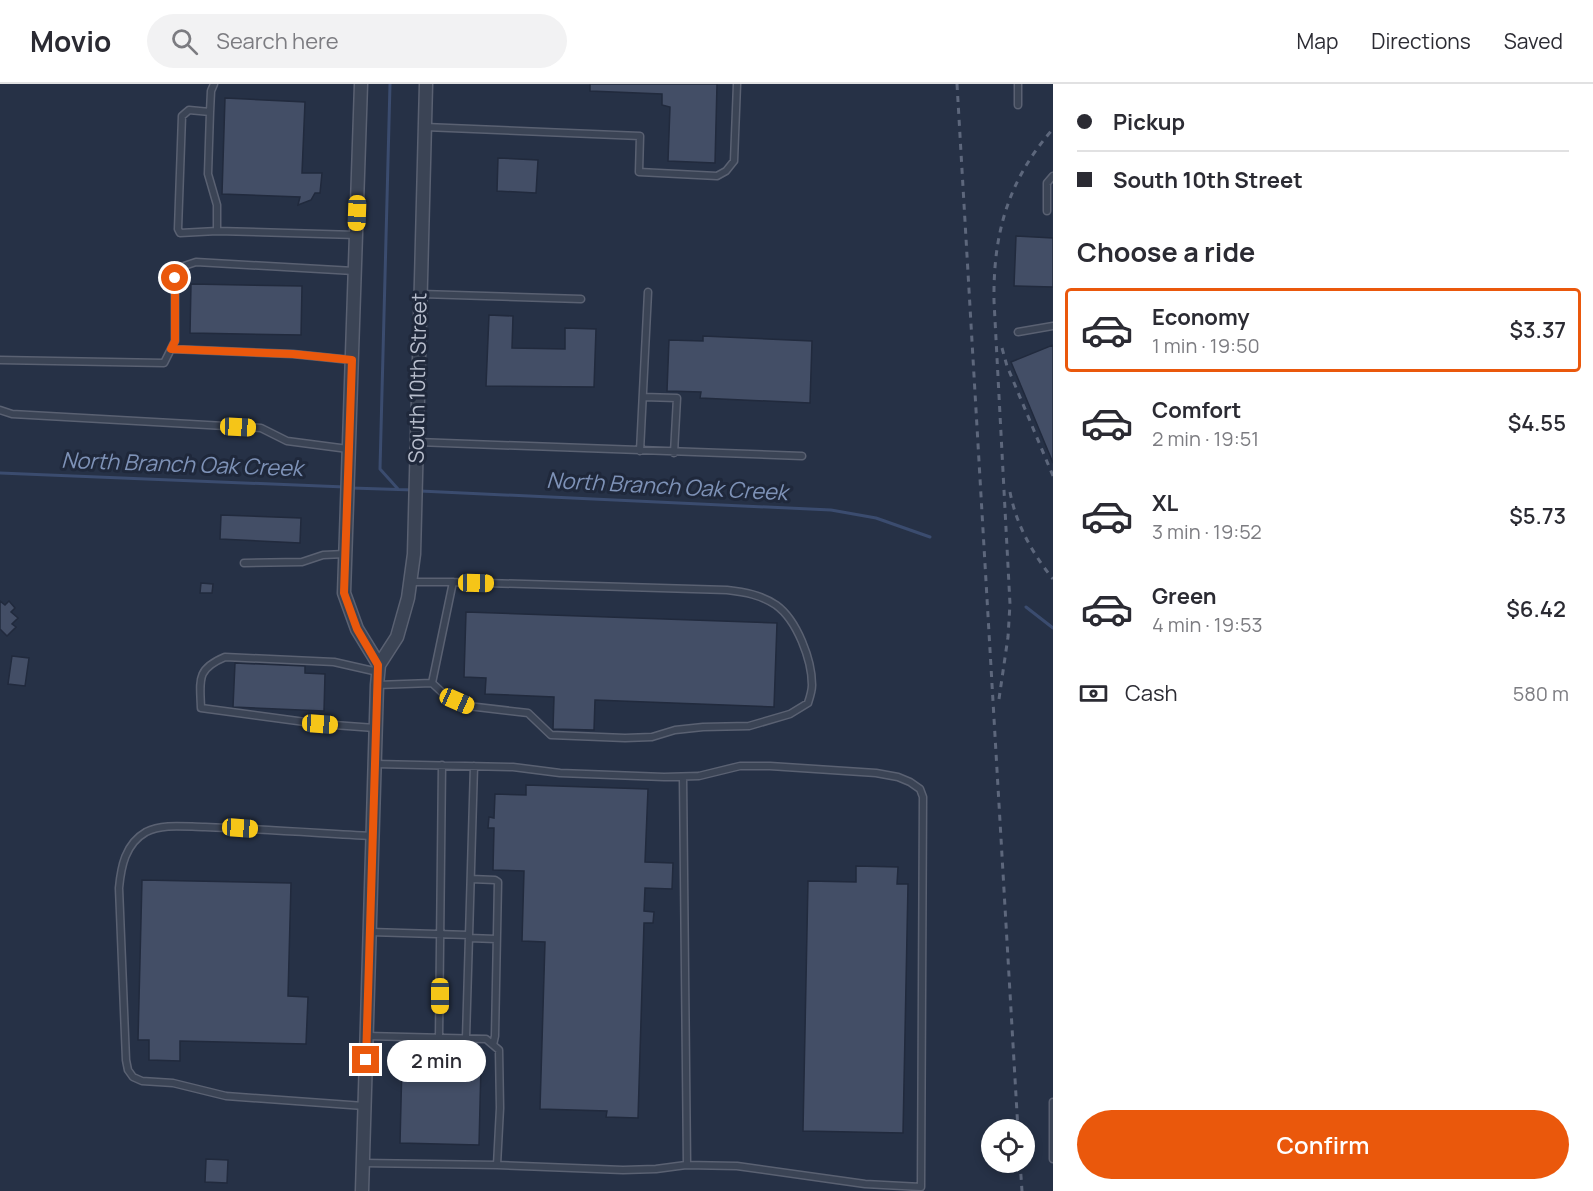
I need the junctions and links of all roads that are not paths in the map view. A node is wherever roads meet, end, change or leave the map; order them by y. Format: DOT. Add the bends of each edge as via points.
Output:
graph roads {
  1 [pos="214,84"];
  2 [pos="361,84"];
  3 [pos="426,84"];
  4 [pos="737,84"];
  5 [pos="1018,84"];
  6 [pos="1018,105"];
  7 [pos="210,112"];
  8 [pos="424,127"];
  9 [pos="1053,176"];
  10 [pos="1047,211"];
  11 [pos="217,231"];
  12 [pos="356,235"];
  13 [pos="355,271"];
  14 [pos="648,292"];
  15 [pos="420,294"];
  16 [pos="581,299"];
  17 [pos="1053,326"];
  18 [pos="1018,332"];
  19 [pos="171,349"];
  20 [pos="0,360"];
  21 [pos="352,360"];
  22 [pos="643,397"];
  23 [pos="0,410"];
  24 [pos="417,442"];
  25 [pos="349,450"];
  26 [pos="640,452"];
  27 [pos="674,453"];
  28 [pos="802,456"];
  29 [pos="345,554"];
  30 [pos="244,563"];
  31 [pos="410,582"];
  32 [pos="453,582"];
  33 [pos="378,674"];
  34 [pos="432,683"];
  35 [pos="375,728"];
  36 [pos="374,764"];
  37 [pos="442,765"];
  38 [pos="474,766"];
  39 [pos="683,777"];
  40 [pos="372,836"];
  41 [pos="471,879"];
  42 [pos="369,932"];
  43 [pos="440,934"];
  44 [pos="469,937"];
  45 [pos="496,939"];
  46 [pos="366,1036"];
  47 [pos="439,1037"];
  48 [pos="466,1038"];
  49 [pos="493,1045"];
  50 [pos="1053,1102"];
  51 [pos="364,1106"];
  52 [pos="1053,1159"];
  53 [pos="362,1163"];
  54 [pos="497,1165"];
  55 [pos="687,1165"];
  56 [pos="362,1191"];
  1 -- 7 [label="lane"];
  2 -- 12 [label="street"];
  3 -- 8 [label="street, South 10th Street"];
  4 -- 8 [label="lane" via="734,161 717,176 639,172 640,136"];
  5 -- 6 [label="lane"];
  7 -- 11 [label="lane" via="208,174 217,205"];
  7 -- 11 [label="lane" via="189,110 182,116 178,230"];
  8 -- 15 [label="street, South 10th Street"];
  9 -- 10 [label="lane" via="1047,183"];
  11 -- 12 [label="lane"];
  12 -- 13 [label="street"];
  13 -- 19 [label="lane" via="196,262 178,268 175,341"];
  13 -- 21 [label="street"];
  14 -- 22 [label="lane"];
  15 -- 16 [label="lane"];
  15 -- 24 [label="street, South 10th Street"];
  17 -- 18 [label="lane"];
  19 -- 20 [label="lane" via="164,363"];
  19 -- 21 [label="lane"];
  21 -- 25 [label="street"];
  22 -- 26 [label="lane"];
  22 -- 27 [label="lane" via="677,398"];
  23 -- 25 [label="lane" via="12,414 261,429 287,441"];
  24 -- 26 [label="lane"];
  24 -- 31 [label="street, South 10th Street"];
  25 -- 29 [label="street"];
  26 -- 27 [label="lane"];
  27 -- 28 [label="lane"];
  29 -- 30 [label="lane" via="323,555 302,562"];
  29 -- 33 [label="street" via="344,593"];
  31 -- 32 [label="lane"];
  31 -- 33 [label="street, South 10th Street" via="397,637"];
  32 -- 34 [label="lane"];
  32 -- 34 [label="lane" via="752,593 777,606 792,625 806,651 813,687 808,703 790,714 749,726 703,727 625,738 551,735 528,713 468,706 446,696"];
  33 -- 34 [label="lane"];
  33 -- 35 [label="street"];
  33 -- 35 [label="lane" via="334,662 225,657 203,670 200,683 201,708"];
  35 -- 36 [label="street"];
  36 -- 37 [label="lane"];
  36 -- 40 [label="street"];
  37 -- 38 [label="lane"];
  37 -- 43 [label="lane"];
  38 -- 39 [label="lane"];
  38 -- 41 [label="lane"];
  39 -- 55 [label="lane"];
  39 -- 55 [label="lane" via="740,766 876,773 910,782 923,797 921,1186 865,1184 737,1166"];
  40 -- 42 [label="street"];
  40 -- 51 [label="lane" via="240,828 167,827 147,831 129,849 121,867 119,888 126,1060 133,1077 226,1096"];
  41 -- 44 [label="lane"];
  41 -- 45 [label="lane" via="498,882"];
  42 -- 43 [label="lane"];
  42 -- 46 [label="street"];
  43 -- 44 [label="lane"];
  43 -- 47 [label="lane"];
  44 -- 45 [label="lane"];
  44 -- 48 [label="lane"];
  45 -- 49 [label="lane"];
  46 -- 47 [label="lane"];
  46 -- 51 [label="street"];
  47 -- 48 [label="lane"];
  48 -- 49 [label="lane" via="486,1039"];
  49 -- 54 [label="lane" via="499,1050"];
  50 -- 52 [label="lane"];
  51 -- 53 [label="street"];
  53 -- 54 [label="lane"];
  53 -- 56 [label="street"];
  54 -- 55 [label="lane" via="623,1170"];
}
